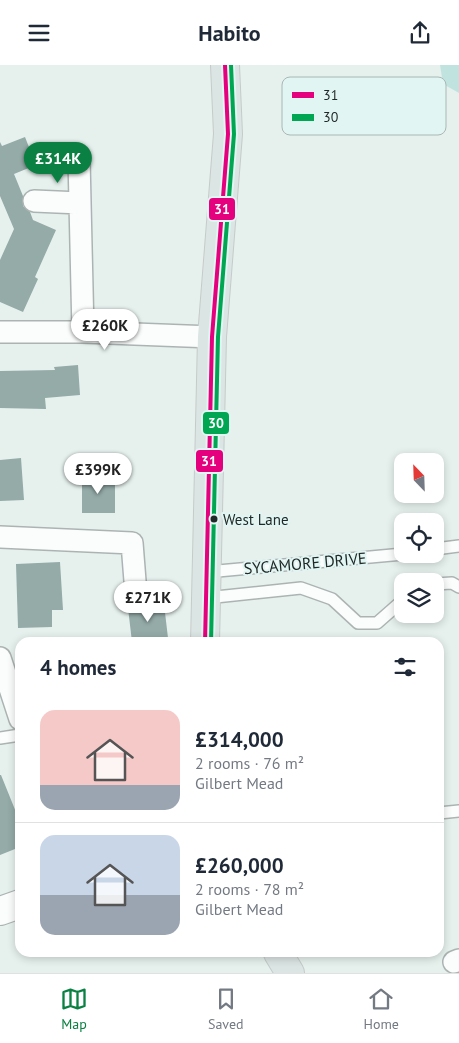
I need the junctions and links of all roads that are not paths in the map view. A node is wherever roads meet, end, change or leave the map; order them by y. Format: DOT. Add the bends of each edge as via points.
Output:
graph roads {
  1 [pos="226,65"];
  2 [pos="79,159"];
  3 [pos="34,201"];
  4 [pos="80,203"];
  5 [pos="0,331"];
  6 [pos="83,332"];
  7 [pos="212,337"];
  8 [pos="0,537"];
  9 [pos="459,545"];
  10 [pos="444,548"];
  11 [pos="394,555"];
  12 [pos="134,581"];
  13 [pos="444,584"];
  14 [pos="207,585"];
  15 [pos="459,587"];
  16 [pos="394,608"];
  17 [pos="205,637"];
  18 [pos="0,658"];
  19 [pos="15,704"];
  20 [pos="15,736"];
  21 [pos="0,738"];
  22 [pos="459,811"];
  23 [pos="444,812"];
  24 [pos="15,906"];
  25 [pos="0,911"];
  26 [pos="280,957"];
  27 [pos="290,973"];
  1 -- 7 [label="main road" via="228,134"];
  2 -- 4 [label="street"];
  3 -- 4 [label="street"];
  4 -- 6 [label="street"];
  5 -- 6 [label="street"];
  6 -- 7 [label="street"];
  7 -- 14 [label="main road"];
  8 -- 12 [label="street" via="132,543"];
  9 -- 10 [label="lane"];
  11 -- 14 [label="lane, SYCAMORE DRIVE"];
  13 -- 15 [label="lane" via="452,583"];
  14 -- 16 [label="lane" via="300,589 332,599 358,623 377,623"];
  14 -- 17 [label="main road"];
  18 -- 19 [label="street"];
  20 -- 21 [label="lane"];
  22 -- 23 [label="lane"];
  24 -- 25 [label="street"];
  26 -- 27 [label="main road"];
}
